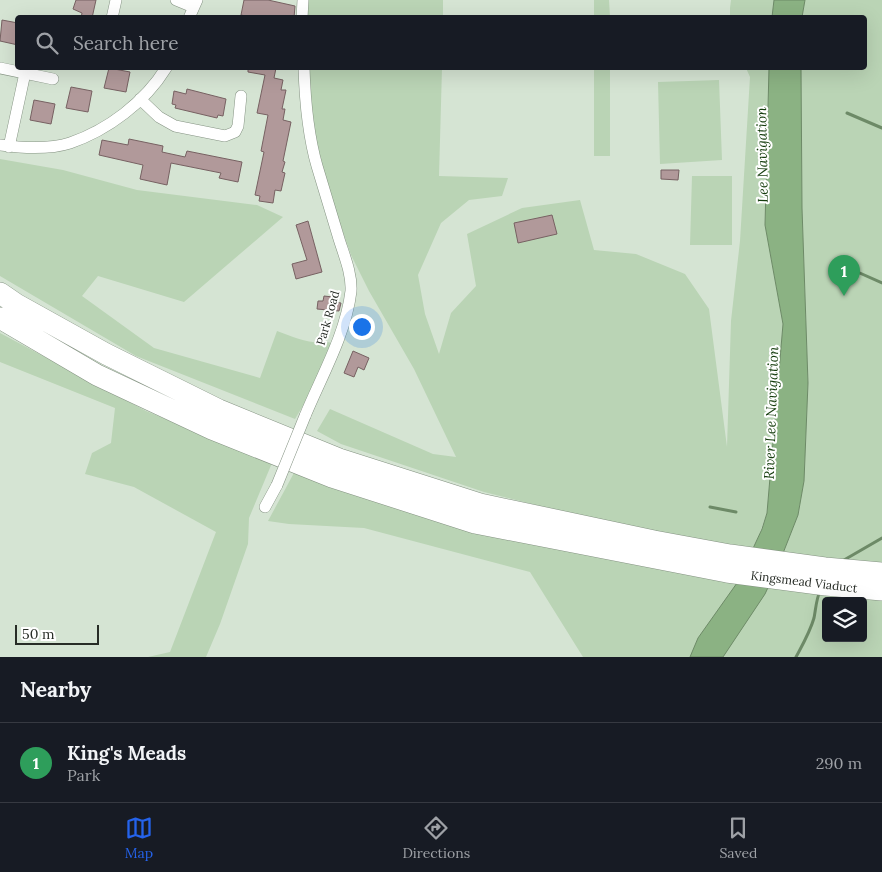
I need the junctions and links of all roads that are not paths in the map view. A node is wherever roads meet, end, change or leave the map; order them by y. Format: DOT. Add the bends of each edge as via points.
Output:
graph roads {
  1 [pos="116,0"];
  2 [pos="176,0"];
  3 [pos="303,0"];
  4 [pos="193,8"];
  5 [pos="113,15"];
  6 [pos="302,15"];
  7 [pos="0,68"];
  8 [pos="165,70"];
  9 [pos="304,70"];
  10 [pos="25,73"];
  11 [pos="53,79"];
  12 [pos="242,96"];
  13 [pos="140,99"];
  14 [pos="5,146"];
  15 [pos="0,293"];
  16 [pos="0,318"];
  17 [pos="265,506"];
  18 [pos="728,564"];
  19 [pos="882,573"];
  20 [pos="882,590"];
  1 -- 5 [label="street"];
  2 -- 4 [label="street"];
  3 -- 6 [label="street"];
  7 -- 10 [label="street"];
  8 -- 13 [label="street"];
  9 -- 17 [label="street, Park Road, bridge" via="316,164 348,266 351,290 329,364"];
  10 -- 11 [label="street"];
  10 -- 14 [label="street"];
  12 -- 13 [label="street" via="238,126 235,132 225,136 175,126 159,117"];
  13 -- 14 [label="street" via="116,119 69,143 36,148"];
  15 -- 18 [label="highway" via="106,354 219,410 339,459 480,504 654,541"];
  16 -- 18 [label="highway" via="97,375 212,429 332,478 474,522"];
  18 -- 19 [label="highway, Kingsmead Viaduct"];
  18 -- 20 [label="highway, Kingsmead Viaduct" via="817,584"];
}
